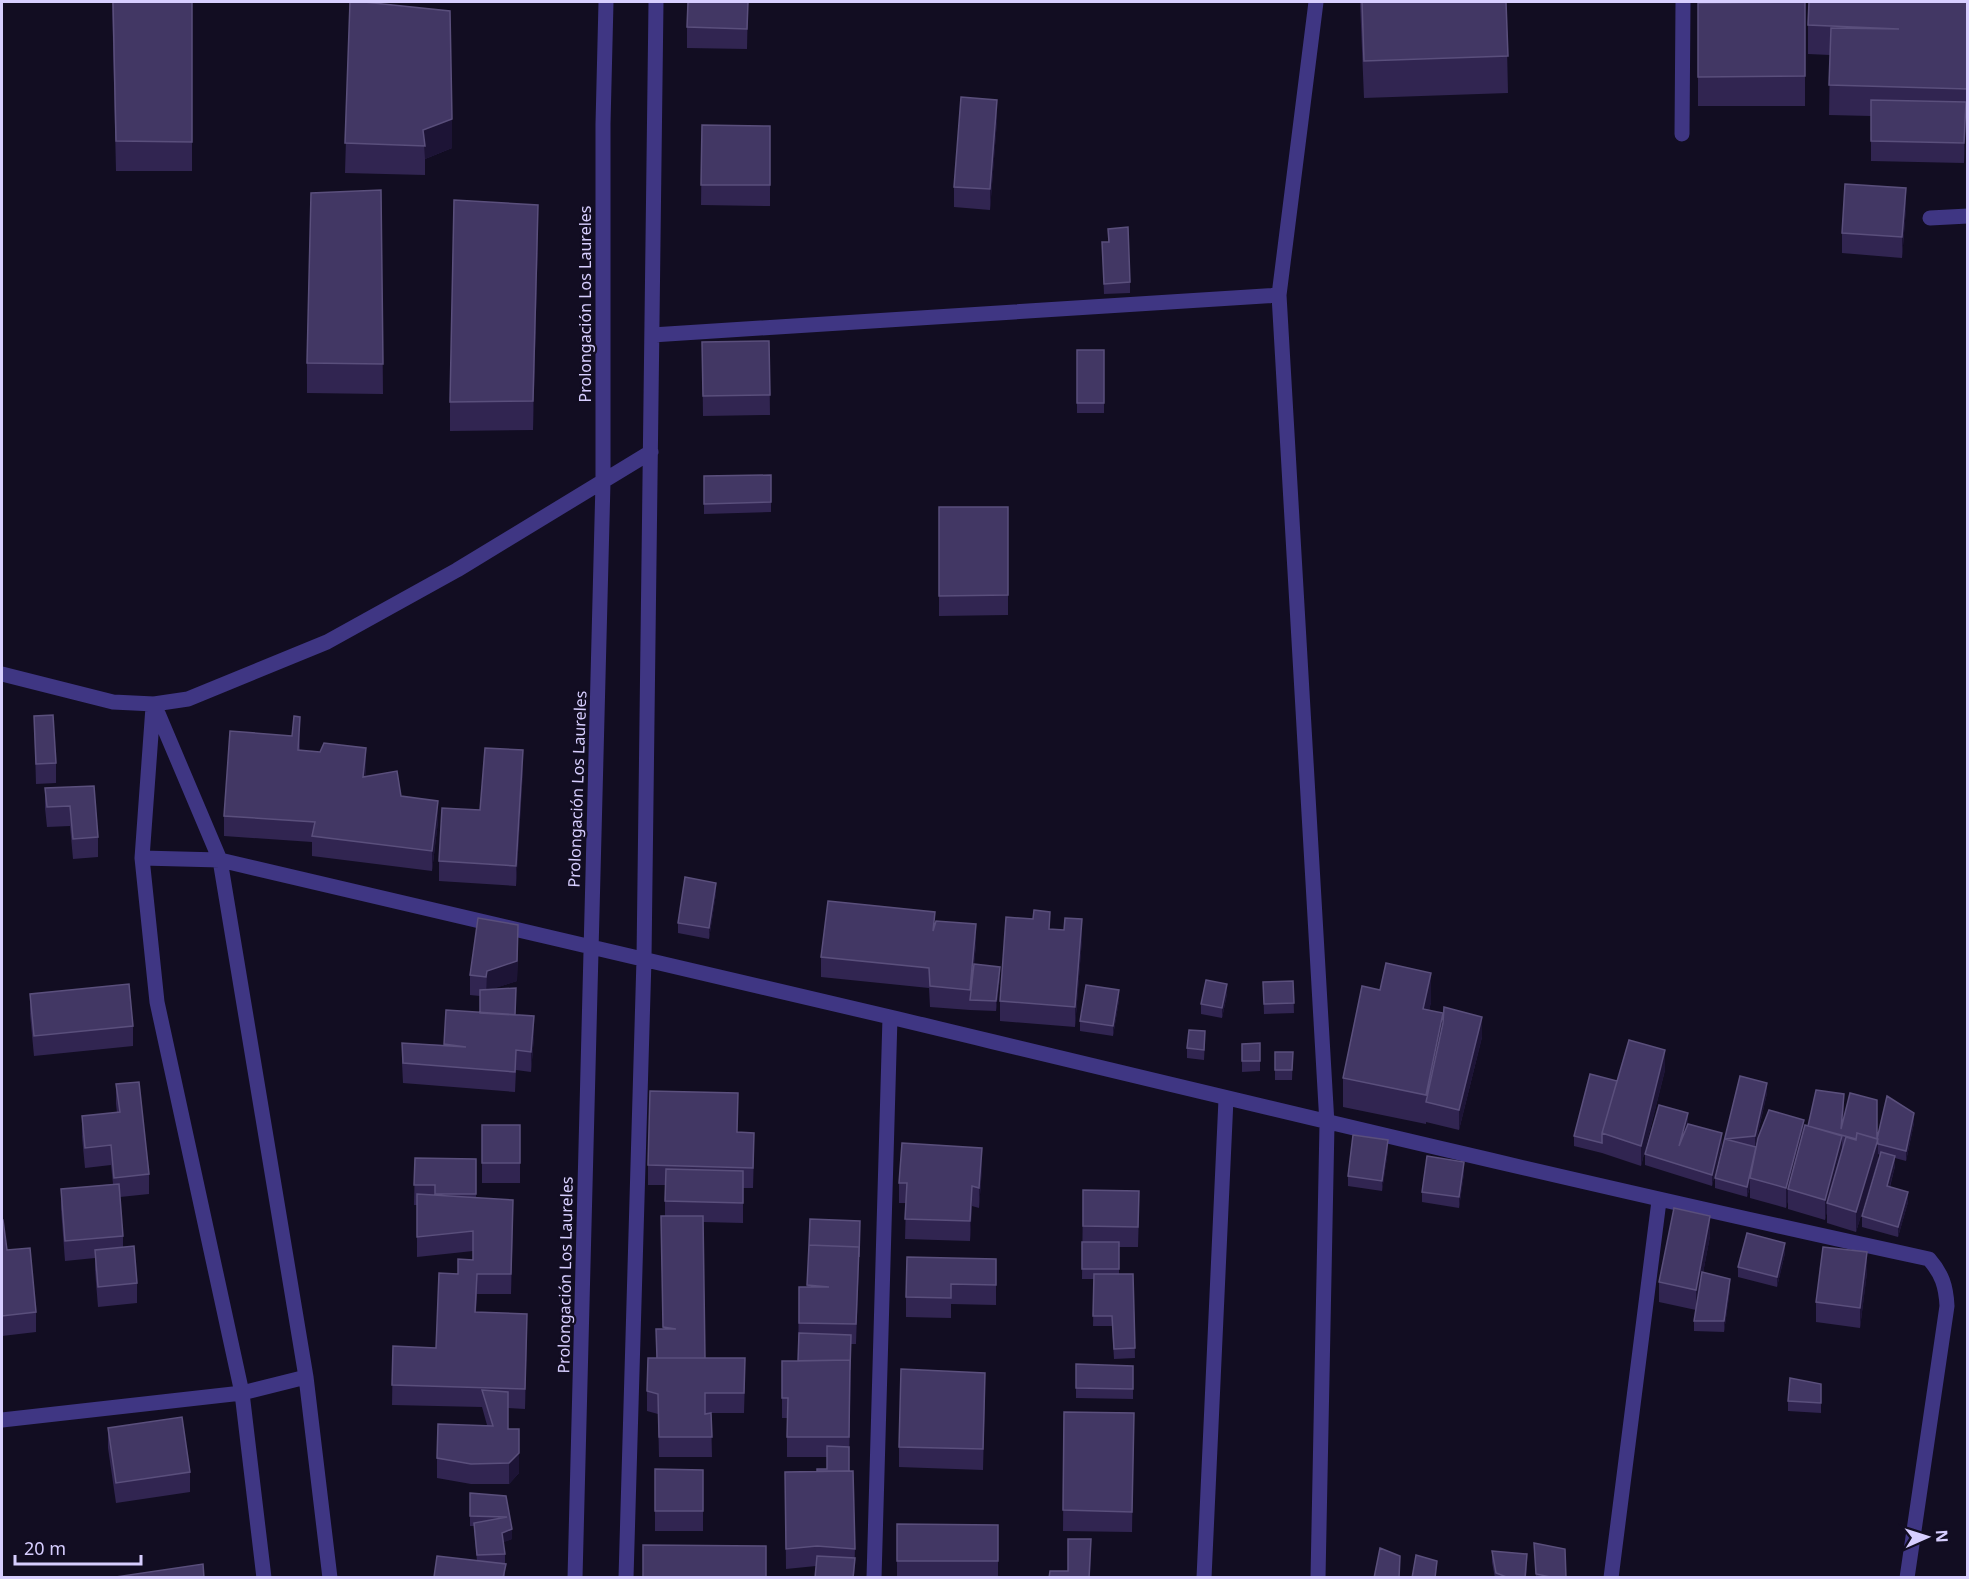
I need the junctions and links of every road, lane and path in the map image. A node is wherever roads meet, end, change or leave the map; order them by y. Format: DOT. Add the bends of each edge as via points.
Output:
graph roads {
  1 [pos="606,2"];
  2 [pos="656,2"];
  3 [pos="1316,2"];
  4 [pos="1683,2"];
  5 [pos="1682,134"];
  6 [pos="1968,216"];
  7 [pos="1930,218"];
  8 [pos="1279,295"];
  9 [pos="652,334"];
  10 [pos="651,452"];
  11 [pos="603,482"];
  12 [pos="2,674"];
  13 [pos="154,704"];
  14 [pos="142,858"];
  15 [pos="220,860"];
  16 [pos="591,948"];
  17 [pos="644,959"];
  18 [pos="890,1017"];
  19 [pos="1226,1099"];
  20 [pos="1327,1124"];
  21 [pos="1659,1200"];
  22 [pos="306,1377"];
  23 [pos="242,1393"];
  24 [pos="2,1420"];
  25 [pos="264,1578"];
  26 [pos="330,1578"];
  27 [pos="575,1578"];
  28 [pos="626,1578"];
  29 [pos="874,1578"];
  30 [pos="1204,1578"];
  31 [pos="1318,1578"];
  32 [pos="1611,1578"];
  33 [pos="1907,1578"];
  1 -- 11 [label="street, Prolongación Los Laureles"];
  2 -- 9 [label="street"];
  3 -- 8 [label="street"];
  4 -- 5 [label="street"];
  6 -- 7 [label="street"];
  8 -- 9 [label="street"];
  8 -- 20 [label="street"];
  9 -- 10 [label="street"];
  10 -- 11 [label="street"];
  10 -- 17 [label="street"];
  11 -- 13 [label="street" via="327,642 188,699"];
  11 -- 16 [label="street, Prolongación Los Laureles"];
  12 -- 13 [label="street" via="112,702"];
  13 -- 14 [label="street"];
  13 -- 15 [label="street"];
  14 -- 15 [label="street"];
  14 -- 23 [label="street" via="158,1002"];
  15 -- 16 [label="street"];
  15 -- 22 [label="street"];
  16 -- 17 [label="street"];
  16 -- 27 [label="street, Prolongación Los Laureles"];
  17 -- 18 [label="street"];
  17 -- 28 [label="street"];
  18 -- 19 [label="street"];
  18 -- 29 [label="street"];
  19 -- 20 [label="street"];
  19 -- 30 [label="street"];
  20 -- 21 [label="street"];
  20 -- 31 [label="street"];
  21 -- 32 [label="street"];
  21 -- 33 [label="street" via="1929,1259 1940,1271 1947,1306"];
  22 -- 23 [label="street"];
  22 -- 26 [label="street"];
  23 -- 24 [label="street"];
  23 -- 25 [label="street"];
}
